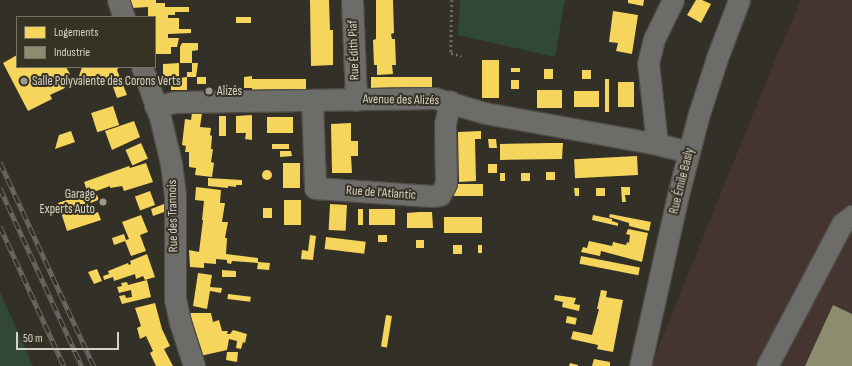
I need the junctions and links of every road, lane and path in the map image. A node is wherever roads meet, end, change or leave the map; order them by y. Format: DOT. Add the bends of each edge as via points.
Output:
graph roads {
  1 [pos="118,0"];
  2 [pos="352,0"];
  3 [pos="452,0"];
  4 [pos="673,0"];
  5 [pos="739,0"];
  6 [pos="124,16"];
  7 [pos="462,56"];
  8 [pos="142,68"];
  9 [pos="312,100"];
  10 [pos="356,100"];
  11 [pos="450,102"];
  12 [pos="156,106"];
  13 [pos="657,144"];
  14 [pos="689,152"];
  15 [pos="852,216"];
  16 [pos="194,366"];
  17 [pos="640,366"];
  18 [pos="767,366"];
  1 -- 6 [label="street"];
  2 -- 10 [label="street, Rue Édith Piaf"];
  3 -- 7 [label="path" via="451,54"];
  4 -- 13 [label="street" via="654,39 648,63"];
  5 -- 14 [label="street, Rue Émile Basly" via="710,77"];
  8 -- 12 [label="street, Rue des Trannois"];
  9 -- 10 [label="street, Avenue des Alizés"];
  9 -- 11 [label="street, Rue de l'Atlantic" via="315,188 432,196 440,195 446,183 445,124"];
  9 -- 12 [label="street, Avenue des Alizés" via="175,102"];
  10 -- 11 [label="street, Avenue des Alizés" via="434,98"];
  11 -- 13 [label="street, Avenue des Alizés" via="493,115"];
  12 -- 16 [label="street, Rue des Trannois" via="166,138 174,185 177,309"];
  13 -- 14 [label="street, Avenue des Alizés"];
  14 -- 17 [label="street, Rue Émile Basly"];
  15 -- 18 [label="street" via="842,224"];
}
